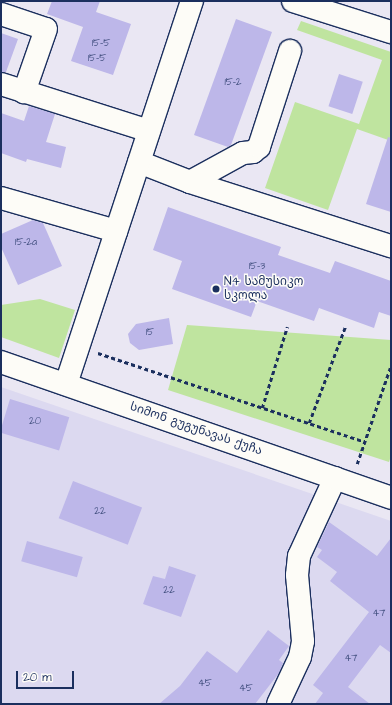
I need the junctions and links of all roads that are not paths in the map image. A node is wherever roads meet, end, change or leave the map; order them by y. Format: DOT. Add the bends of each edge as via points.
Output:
graph roads {
  1 [pos="192,1"];
  2 [pos="293,1"];
  3 [pos="1,14"];
  4 [pos="391,32"];
  5 [pos="290,51"];
  6 [pos="1,84"];
  7 [pos="24,92"];
  8 [pos="149,131"];
  9 [pos="139,162"];
  10 [pos="190,182"];
  11 [pos="1,198"];
  12 [pos="116,231"];
  13 [pos="391,246"];
  14 [pos="1,362"];
  15 [pos="66,384"];
  16 [pos="343,481"];
  17 [pos="391,498"];
  18 [pos="278,704"];
  1 -- 8 [label="street"];
  2 -- 4 [label="street"];
  3 -- 7 [label="street" via="46,29"];
  5 -- 10 [label="street" via="259,147"];
  6 -- 7 [label="street"];
  7 -- 8 [label="street"];
  8 -- 9 [label="street"];
  9 -- 10 [label="street"];
  9 -- 12 [label="street"];
  10 -- 13 [label="street"];
  11 -- 12 [label="street"];
  12 -- 15 [label="street"];
  14 -- 15 [label="street, სიმონ გუგუნავას ქუჩა"];
  15 -- 16 [label="street, სიმონ გუგუნავას ქუჩა"];
  16 -- 17 [label="street, სიმონ გუგუნავას ქუჩა"];
  16 -- 18 [label="street" via="299,556 298,588 303,641 300,657"];
}
